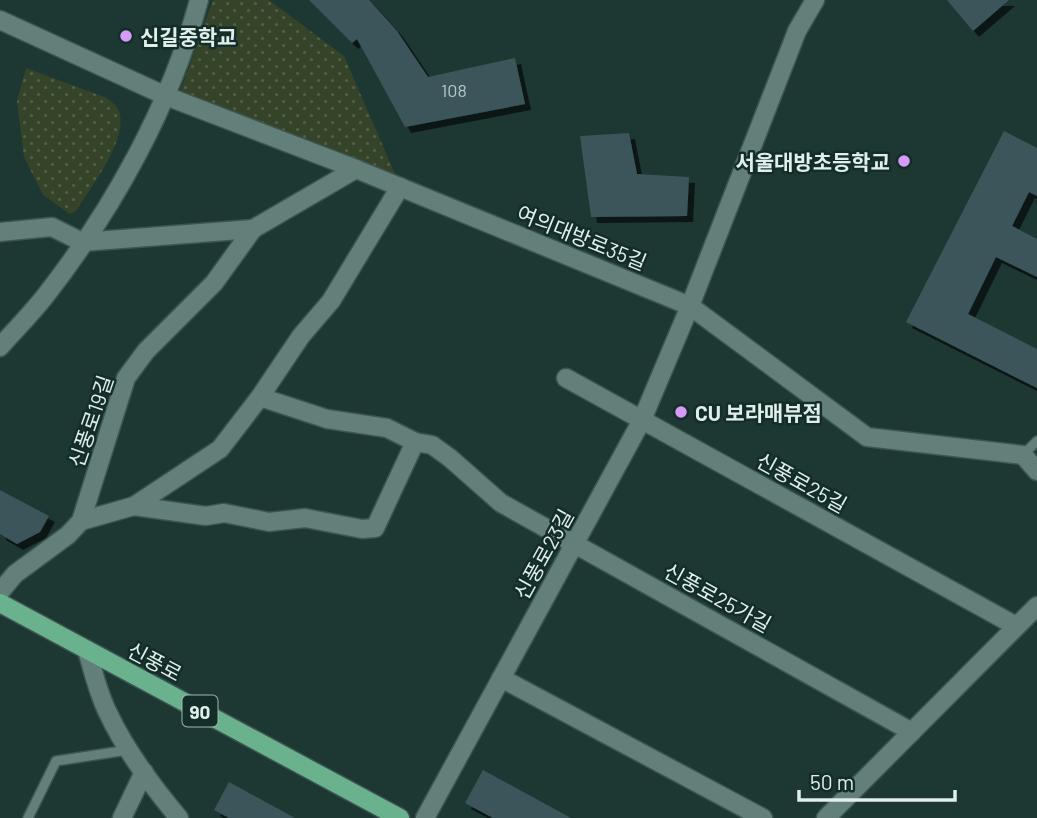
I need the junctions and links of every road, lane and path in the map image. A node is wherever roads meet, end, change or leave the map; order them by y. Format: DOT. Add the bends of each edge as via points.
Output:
graph roads {
  1 [pos="199,0"];
  2 [pos="815,0"];
  3 [pos="0,20"];
  4 [pos="166,96"];
  5 [pos="356,169"];
  6 [pos="400,187"];
  7 [pos="253,229"];
  8 [pos="0,232"];
  9 [pos="82,242"];
  10 [pos="690,306"];
  11 [pos="0,347"];
  12 [pos="566,378"];
  13 [pos="260,397"];
  14 [pos="642,420"];
  15 [pos="1037,441"];
  16 [pos="415,442"];
  17 [pos="1023,455"];
  18 [pos="1037,471"];
  19 [pos="134,506"];
  20 [pos="81,521"];
  21 [pos="574,543"];
  22 [pos="0,592"];
  23 [pos="0,603"];
  24 [pos="1037,606"];
  25 [pos="1016,626"];
  26 [pos="88,650"];
  27 [pos="501,678"];
  28 [pos="912,732"];
  29 [pos="130,750"];
  30 [pos="144,772"];
  31 [pos="28,818"];
  32 [pos="122,818"];
  33 [pos="178,818"];
  34 [pos="400,818"];
  35 [pos="425,818"];
  36 [pos="763,818"];
  37 [pos="826,818"];
  1 -- 4 [label="street"];
  2 -- 10 [label="street, 신풍로23길" via="797,31"];
  3 -- 4 [label="street, 여의대방로35길"];
  4 -- 5 [label="street, 여의대방로35길"];
  4 -- 9 [label="street" via="137,154"];
  5 -- 6 [label="street, 여의대방로35길"];
  5 -- 7 [label="street"];
  6 -- 10 [label="street, 여의대방로35길"];
  6 -- 13 [label="street" via="331,301"];
  7 -- 9 [label="street"];
  7 -- 20 [label="street, 신풍로19길" via="214,283 146,351 126,378"];
  8 -- 9 [label="street" via="52,227"];
  9 -- 11 [label="street" via="46,295"];
  10 -- 14 [label="street, 신풍로23길"];
  10 -- 17 [label="street, 여의대방로35길" via="867,438"];
  12 -- 14 [label="street, 신풍로25길"];
  13 -- 16 [label="street, 신풍로25가길" via="327,419 387,428"];
  13 -- 19 [label="street" via="220,449"];
  14 -- 21 [label="street, 신풍로23길"];
  14 -- 25 [label="street, 신풍로25길"];
  15 -- 17 [label="lane"];
  16 -- 19 [label="street" via="375,528 304,518 269,522 224,513 206,516"];
  16 -- 21 [label="street, 신풍로25가길" via="432,445 501,503"];
  17 -- 18 [label="street"];
  19 -- 20 [label="street"];
  20 -- 22 [label="street" via="15,574"];
  21 -- 27 [label="street, 신풍로23길"];
  21 -- 28 [label="street, 신풍로25가길"];
  23 -- 26 [label="main road, 신풍로 / 90"];
  24 -- 25 [label="street"];
  25 -- 28 [label="street"];
  26 -- 29 [label="street" via="98,690"];
  26 -- 34 [label="main road, 신풍로 / 90"];
  27 -- 35 [label="street, 신풍로23길"];
  27 -- 36 [label="street"];
  28 -- 37 [label="street"];
  29 -- 30 [label="street"];
  29 -- 31 [label="lane" via="55,761"];
  30 -- 32 [label="street"];
  30 -- 33 [label="street"];
}
